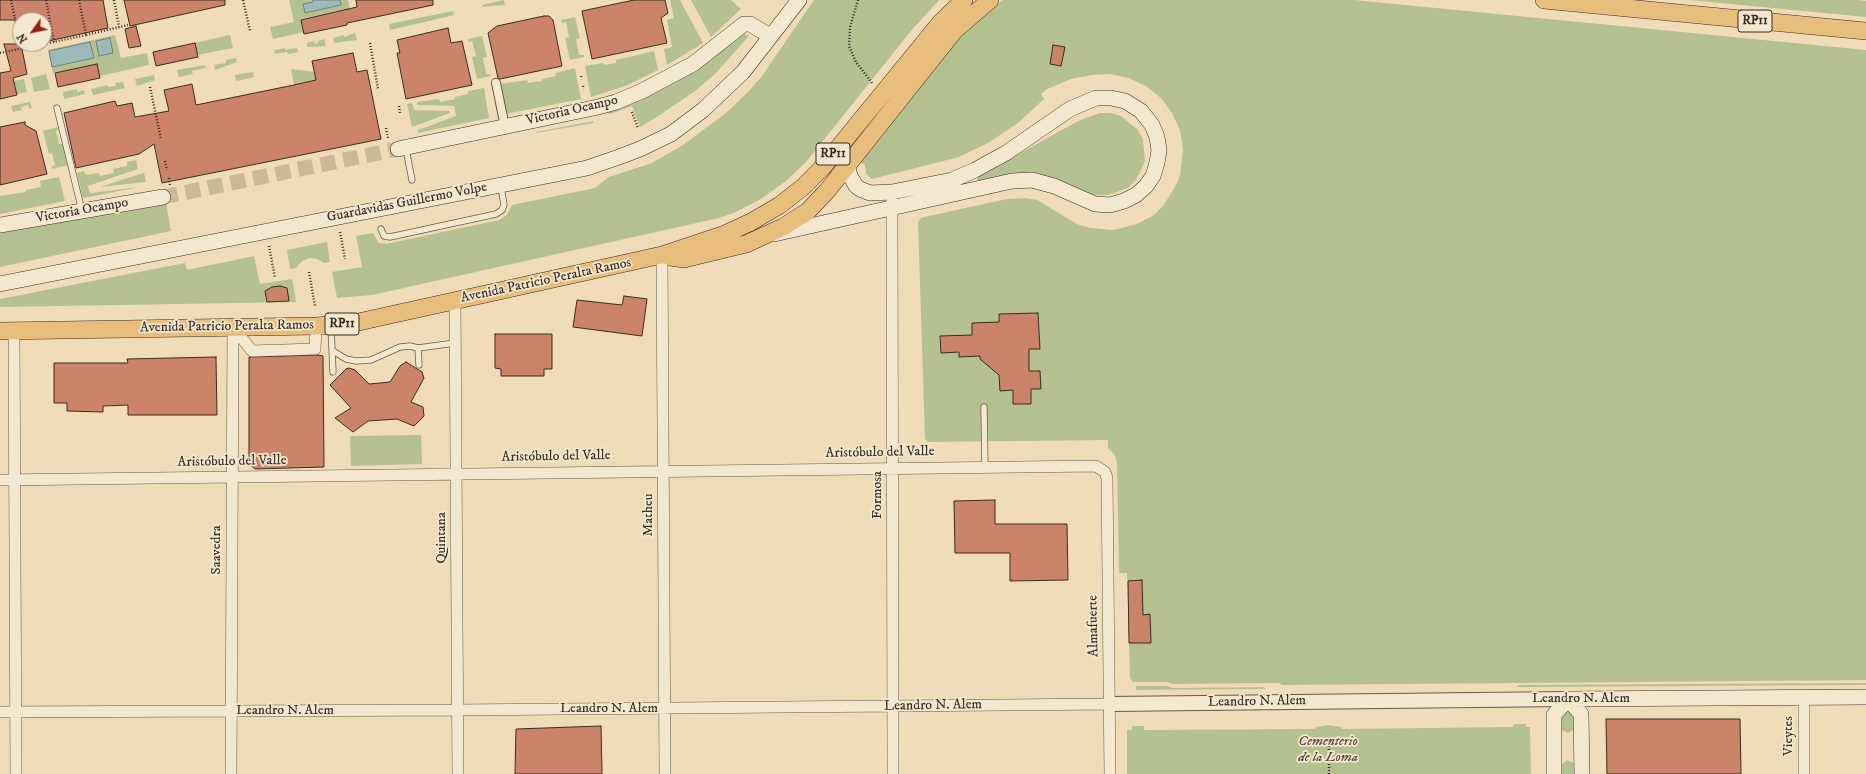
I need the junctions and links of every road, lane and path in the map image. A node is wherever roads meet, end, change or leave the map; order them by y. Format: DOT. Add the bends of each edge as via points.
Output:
graph roads {
  1 [pos="11,0"];
  2 [pos="46,0"];
  3 [pos="79,0"];
  4 [pos="114,0"];
  5 [pos="243,0"];
  6 [pos="790,0"];
  7 [pos="799,0"];
  8 [pos="858,0"];
  9 [pos="964,0"];
  10 [pos="990,0"];
  11 [pos="1544,0"];
  12 [pos="1612,0"];
  13 [pos="1645,10"];
  14 [pos="14,12"];
  15 [pos="128,25"];
  16 [pos="119,27"];
  17 [pos="250,31"];
  18 [pos="1866,31"];
  19 [pos="86,35"];
  20 [pos="770,36"];
  21 [pos="54,42"];
  22 [pos="370,43"];
  23 [pos="12,50"];
  24 [pos="0,53"];
  25 [pos="496,83"];
  26 [pos="874,85"];
  27 [pos="150,88"];
  28 [pos="378,89"];
  29 [pos="399,106"];
  30 [pos="57,108"];
  31 [pos="632,112"];
  32 [pos="400,113"];
  33 [pos="505,127"];
  34 [pos="386,128"];
  35 [pos="638,128"];
  36 [pos="161,139"];
  37 [pos="397,145"];
  38 [pos="165,161"];
  39 [pos="847,164"];
  40 [pos="167,170"];
  41 [pos="412,180"];
  42 [pos="501,184"];
  43 [pos="892,192"];
  44 [pos="163,197"];
  45 [pos="892,208"];
  46 [pos="82,211"];
  47 [pos="0,225"];
  48 [pos="381,229"];
  49 [pos="340,232"];
  50 [pos="766,236"];
  51 [pos="269,246"];
  52 [pos="662,255"];
  53 [pos="345,259"];
  54 [pos="309,272"];
  55 [pos="275,278"];
  56 [pos="0,284"];
  57 [pos="455,301"];
  58 [pos="315,306"];
  59 [pos="323,325"];
  60 [pos="233,327"];
  61 [pos="7,331"];
  62 [pos="455,343"];
  63 [pos="418,348"];
  64 [pos="333,351"];
  65 [pos="419,365"];
  66 [pos="333,372"];
  67 [pos="984,407"];
  68 [pos="985,467"];
  69 [pos="893,468"];
  70 [pos="664,471"];
  71 [pos="456,474"];
  72 [pos="233,476"];
  73 [pos="1107,478"];
  74 [pos="0,480"];
  75 [pos="15,480"];
  76 [pos="1866,697"];
  77 [pos="1804,698"];
  78 [pos="1568,699"];
  79 [pos="1110,704"];
  80 [pos="893,706"];
  81 [pos="665,708"];
  82 [pos="457,710"];
  83 [pos="231,711"];
  84 [pos="0,712"];
  85 [pos="16,712"];
  86 [pos="1329,742"];
  87 [pos="16,774"];
  88 [pos="230,774"];
  89 [pos="458,774"];
  90 [pos="665,774"];
  91 [pos="893,774"];
  92 [pos="1110,774"];
  93 [pos="1329,774"];
  94 [pos="1554,774"];
  95 [pos="1582,774"];
  96 [pos="1804,774"];
  1 -- 14 [label="path"];
  2 -- 21 [label="path"];
  3 -- 19 [label="path"];
  4 -- 16 [label="path"];
  5 -- 17 [label="path"];
  6 -- 20 [label="main road, Guardavidas Guillermo Volpe"];
  7 -- 20 [label="main road, Guardavidas Guillermo Volpe"];
  8 -- 26 [label="path" via="850,27 850,46 856,62"];
  9 -- 52 [label="main road, Avenida Patricio Peralta Ramos / RP11" via="941,22 803,187 780,205 751,222 725,234"];
  10 -- 39 [label="main road, Avenida Patricio Peralta Ramos / RP11" via="955,30"];
  11 -- 13 [label="main road, RP11"];
  12 -- 13 [label="main road"];
  13 -- 18 [label="main road, RP11"];
  15 -- 16 [label="path"];
  16 -- 19 [label="path"];
  19 -- 21 [label="path"];
  20 -- 33 [label="main road, Victoria Ocampo" via="750,24 744,24 693,64 632,96 598,108"];
  20 -- 42 [label="main road, Guardavidas Guillermo Volpe" via="731,85 671,134 640,150 587,168"];
  22 -- 28 [label="path"];
  23 -- 24 [label="path"];
  25 -- 33 [label="street"];
  27 -- 36 [label="path"];
  29 -- 32 [label="path"];
  30 -- 46 [label="lane"];
  31 -- 35 [label="path"];
  33 -- 37 [label="main road, Victoria Ocampo"];
  34 -- 37 [label="path"];
  37 -- 41 [label="lane"];
  38 -- 40 [label="path"];
  39 -- 43 [label="main road" via="850,176 860,189 870,194"];
  39 -- 50 [label="main road, Avenida Patricio Peralta Ramos / RP11" via="808,211"];
  42 -- 48 [label="lane" via="504,205 496,214 390,237 384,236"];
  42 -- 56 [label="main road, Guardavidas Guillermo Volpe"];
  43 -- 45 [label="street, Formosa"];
  43 -- 45 [label="main road" via="952,180 975,170 1006,153 1070,109 1096,98 1125,101 1140,111 1152,125 1157,137 1158,163 1153,176 1136,195 1110,205 1095,204 1054,186 1032,180 1012,181"];
  44 -- 46 [label="main road, Victoria Ocampo"];
  45 -- 50 [label="main road"];
  45 -- 69 [label="street, Formosa"];
  46 -- 47 [label="main road, Victoria Ocampo"];
  49 -- 53 [label="path"];
  50 -- 52 [label="main road, Avenida Patricio Peralta Ramos / RP11" via="732,248 684,259"];
  51 -- 55 [label="path"];
  52 -- 57 [label="main road, Avenida Patricio Peralta Ramos / RP11"];
  52 -- 70 [label="street, Matheu"];
  54 -- 58 [label="path"];
  57 -- 59 [label="main road, Avenida Patricio Peralta Ramos / RP11" via="378,318"];
  57 -- 62 [label="street, Quintana"];
  59 -- 60 [label="main road, Avenida Patricio Peralta Ramos / RP11"];
  59 -- 60 [label="street" via="315,349 252,351"];
  59 -- 64 [label="lane"];
  60 -- 61 [label="main road, Avenida Patricio Peralta Ramos / RP11"];
  60 -- 72 [label="street, Saavedra"];
  61 -- 75 [label="street"];
  62 -- 63 [label="lane"];
  62 -- 71 [label="street, Quintana"];
  63 -- 64 [label="lane" via="400,347 371,360 356,361 346,359"];
  63 -- 65 [label="lane"];
  64 -- 66 [label="lane"];
  67 -- 68 [label="lane"];
  68 -- 69 [label="street, Aristóbulo del Valle"];
  68 -- 73 [label="street, Aristóbulo del Valle" via="1096,466 1105,472"];
  69 -- 70 [label="street, Aristóbulo del Valle"];
  69 -- 80 [label="street, Formosa"];
  70 -- 71 [label="street, Aristóbulo del Valle"];
  70 -- 81 [label="street, Matheu"];
  71 -- 72 [label="street, Aristóbulo del Valle"];
  71 -- 82 [label="street, Quintana"];
  72 -- 75 [label="street, Aristóbulo del Valle"];
  72 -- 83 [label="street, Saavedra"];
  73 -- 79 [label="street, Almafuerte"];
  74 -- 75 [label="street, Aristóbulo del Valle"];
  75 -- 85 [label="street"];
  76 -- 77 [label="main road, Leandro N. Alem"];
  77 -- 78 [label="main road, Leandro N. Alem"];
  77 -- 96 [label="street, Vieytes"];
  78 -- 79 [label="street, Leandro N. Alem"];
  78 -- 94 [label="main road" via="1554,715"];
  78 -- 95 [label="main road" via="1581,714"];
  79 -- 80 [label="street, Leandro N. Alem"];
  79 -- 92 [label="street, Almafuerte"];
  80 -- 81 [label="street, Leandro N. Alem"];
  80 -- 91 [label="street, Formosa"];
  81 -- 82 [label="street, Leandro N. Alem"];
  81 -- 90 [label="street, Matheu"];
  82 -- 83 [label="street, Leandro N. Alem"];
  82 -- 89 [label="street, Quintana"];
  83 -- 85 [label="street, Leandro N. Alem"];
  83 -- 88 [label="street, Saavedra"];
  84 -- 85 [label="street, Leandro N. Alem"];
  85 -- 87 [label="street"];
  86 -- 93 [label="path"];
}
